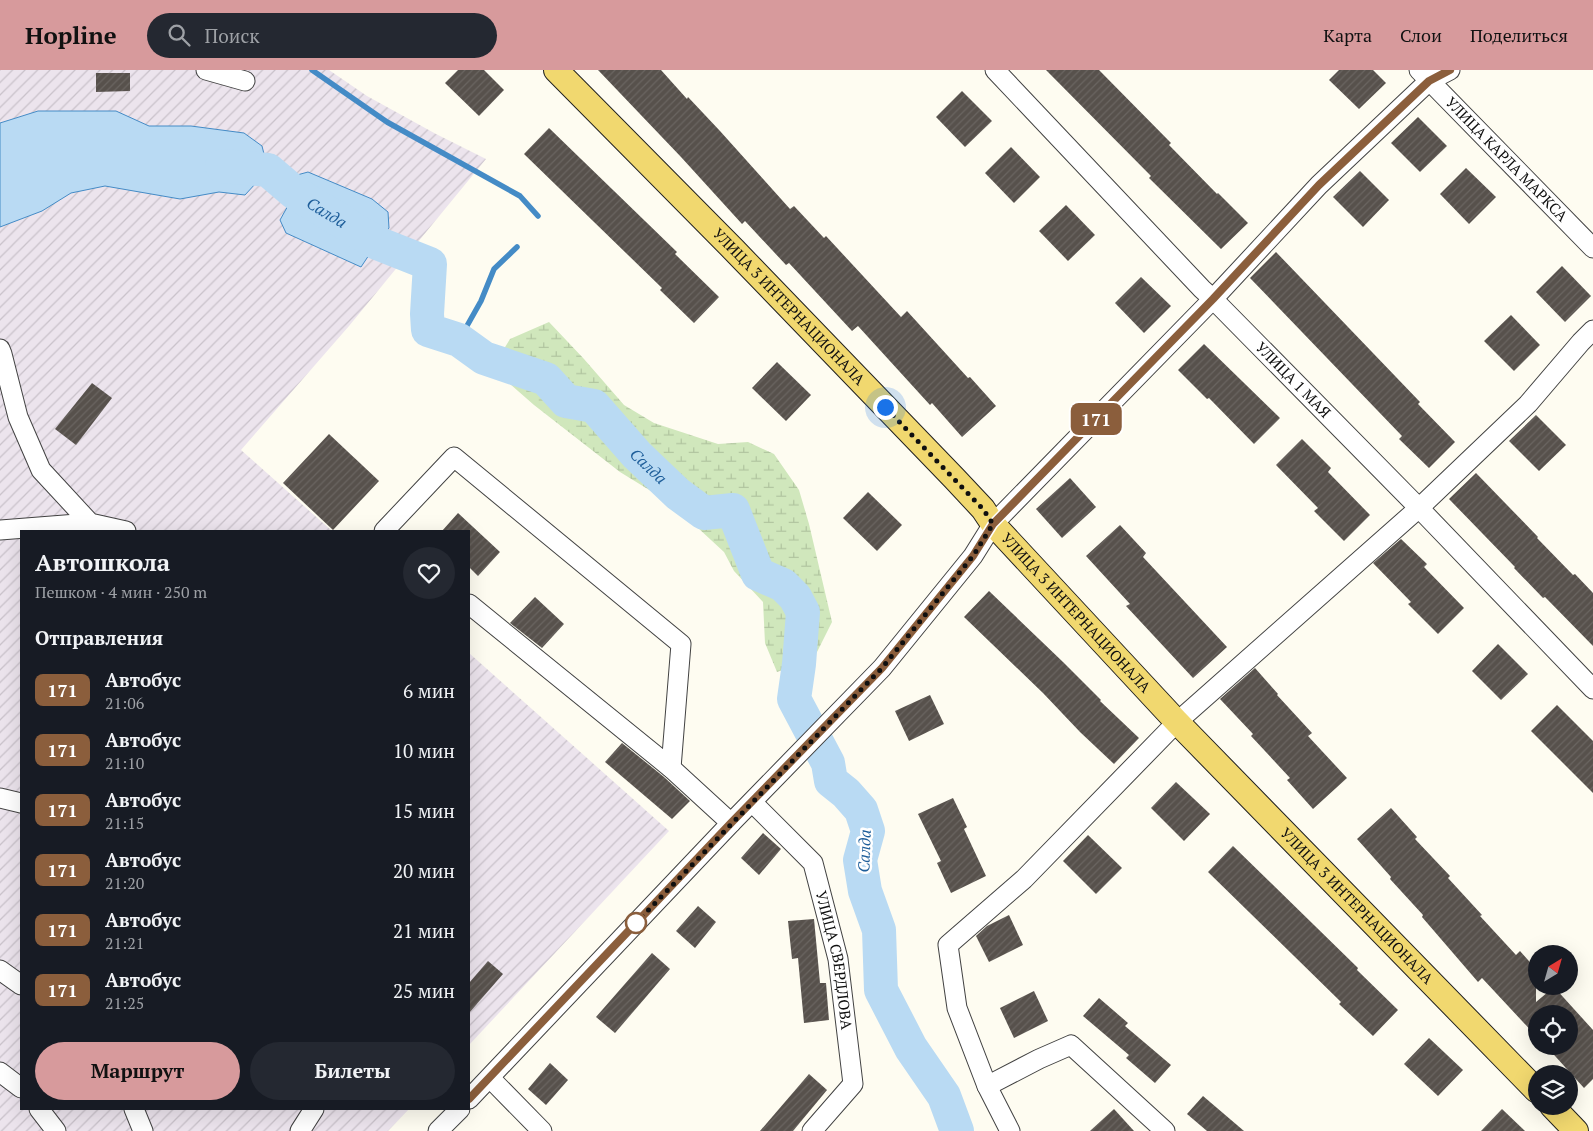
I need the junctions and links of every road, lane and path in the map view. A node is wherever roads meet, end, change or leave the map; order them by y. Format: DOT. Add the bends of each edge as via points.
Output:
graph roads {
  1 [pos="206,70"];
  2 [pos="556,70"];
  3 [pos="995,70"];
  4 [pos="1450,70"];
  5 [pos="1424,75"];
  6 [pos="245,81"];
  7 [pos="1593,248"];
  8 [pos="1213,299"];
  9 [pos="1593,330"];
  10 [pos="0,349"];
  11 [pos="1420,508"];
  12 [pos="90,523"];
  13 [pos="993,524"];
  14 [pos="0,530"];
  15 [pos="122,530"];
  16 [pos="385,530"];
  17 [pos="470,605"];
  18 [pos="1593,689"];
  19 [pos="1177,722"];
  20 [pos="671,768"];
  21 [pos="0,798"];
  22 [pos="752,802"];
  23 [pos="20,803"];
  24 [pos="731,823"];
  25 [pos="0,970"];
  26 [pos="20,984"];
  27 [pos="0,1072"];
  28 [pos="490,1078"];
  29 [pos="1528,1082"];
  30 [pos="987,1086"];
  31 [pos="20,1087"];
  32 [pos="470,1098"];
  33 [pos="39,1110"];
  34 [pos="134,1110"];
  35 [pos="313,1110"];
  36 [pos="459,1110"];
  37 [pos="1561,1115"];
  38 [pos="56,1131"];
  39 [pos="143,1131"];
  40 [pos="300,1131"];
  41 [pos="438,1131"];
  42 [pos="542,1131"];
  43 [pos="812,1131"];
  44 [pos="1010,1131"];
  45 [pos="1165,1131"];
  46 [pos="1576,1131"];
  1 -- 6 [label="street"];
  2 -- 13 [label="main road, УЛИЦА 3 ИНТЕРНАЦИОНАЛА" via="954,478"];
  3 -- 8 [label="street, УЛИЦА 1 МАЯ"];
  4 -- 5 [label="street"];
  5 -- 7 [label="street, УЛИЦА КАРЛА МАРКСА"];
  5 -- 8 [label="street"];
  8 -- 11 [label="street, УЛИЦА 1 МАЯ"];
  8 -- 13 [label="street"];
  9 -- 11 [label="street" via="1528,404"];
  10 -- 12 [label="street" via="18,417 41,470"];
  11 -- 18 [label="street, УЛИЦА 1 МАЯ"];
  11 -- 19 [label="street"];
  12 -- 14 [label="street"];
  12 -- 15 [label="street"];
  13 -- 19 [label="main road, УЛИЦА 3 ИНТЕРНАЦИОНАЛА"];
  13 -- 22 [label="street" via="973,556 882,668"];
  16 -- 20 [label="street" via="454,457 681,644"];
  17 -- 20 [label="street"];
  19 -- 29 [label="main road, УЛИЦА 3 ИНТЕРНАЦИОНАЛА"];
  19 -- 30 [label="street" via="1024,879 948,946 957,1008"];
  20 -- 24 [label="street"];
  21 -- 23 [label="street"];
  22 -- 24 [label="street"];
  22 -- 43 [label="street, УЛИЦА СВЕРДЛОВА" via="813,863 838,959 853,1084"];
  24 -- 28 [label="street"];
  25 -- 26 [label="street"];
  27 -- 31 [label="street"];
  28 -- 32 [label="street"];
  28 -- 42 [label="street"];
  30 -- 44 [label="street"];
  30 -- 45 [label="street" via="1071,1045"];
  33 -- 38 [label="street"];
  34 -- 39 [label="street"];
  35 -- 40 [label="street"];
  36 -- 41 [label="street"];
  37 -- 46 [label="main road"];
}
